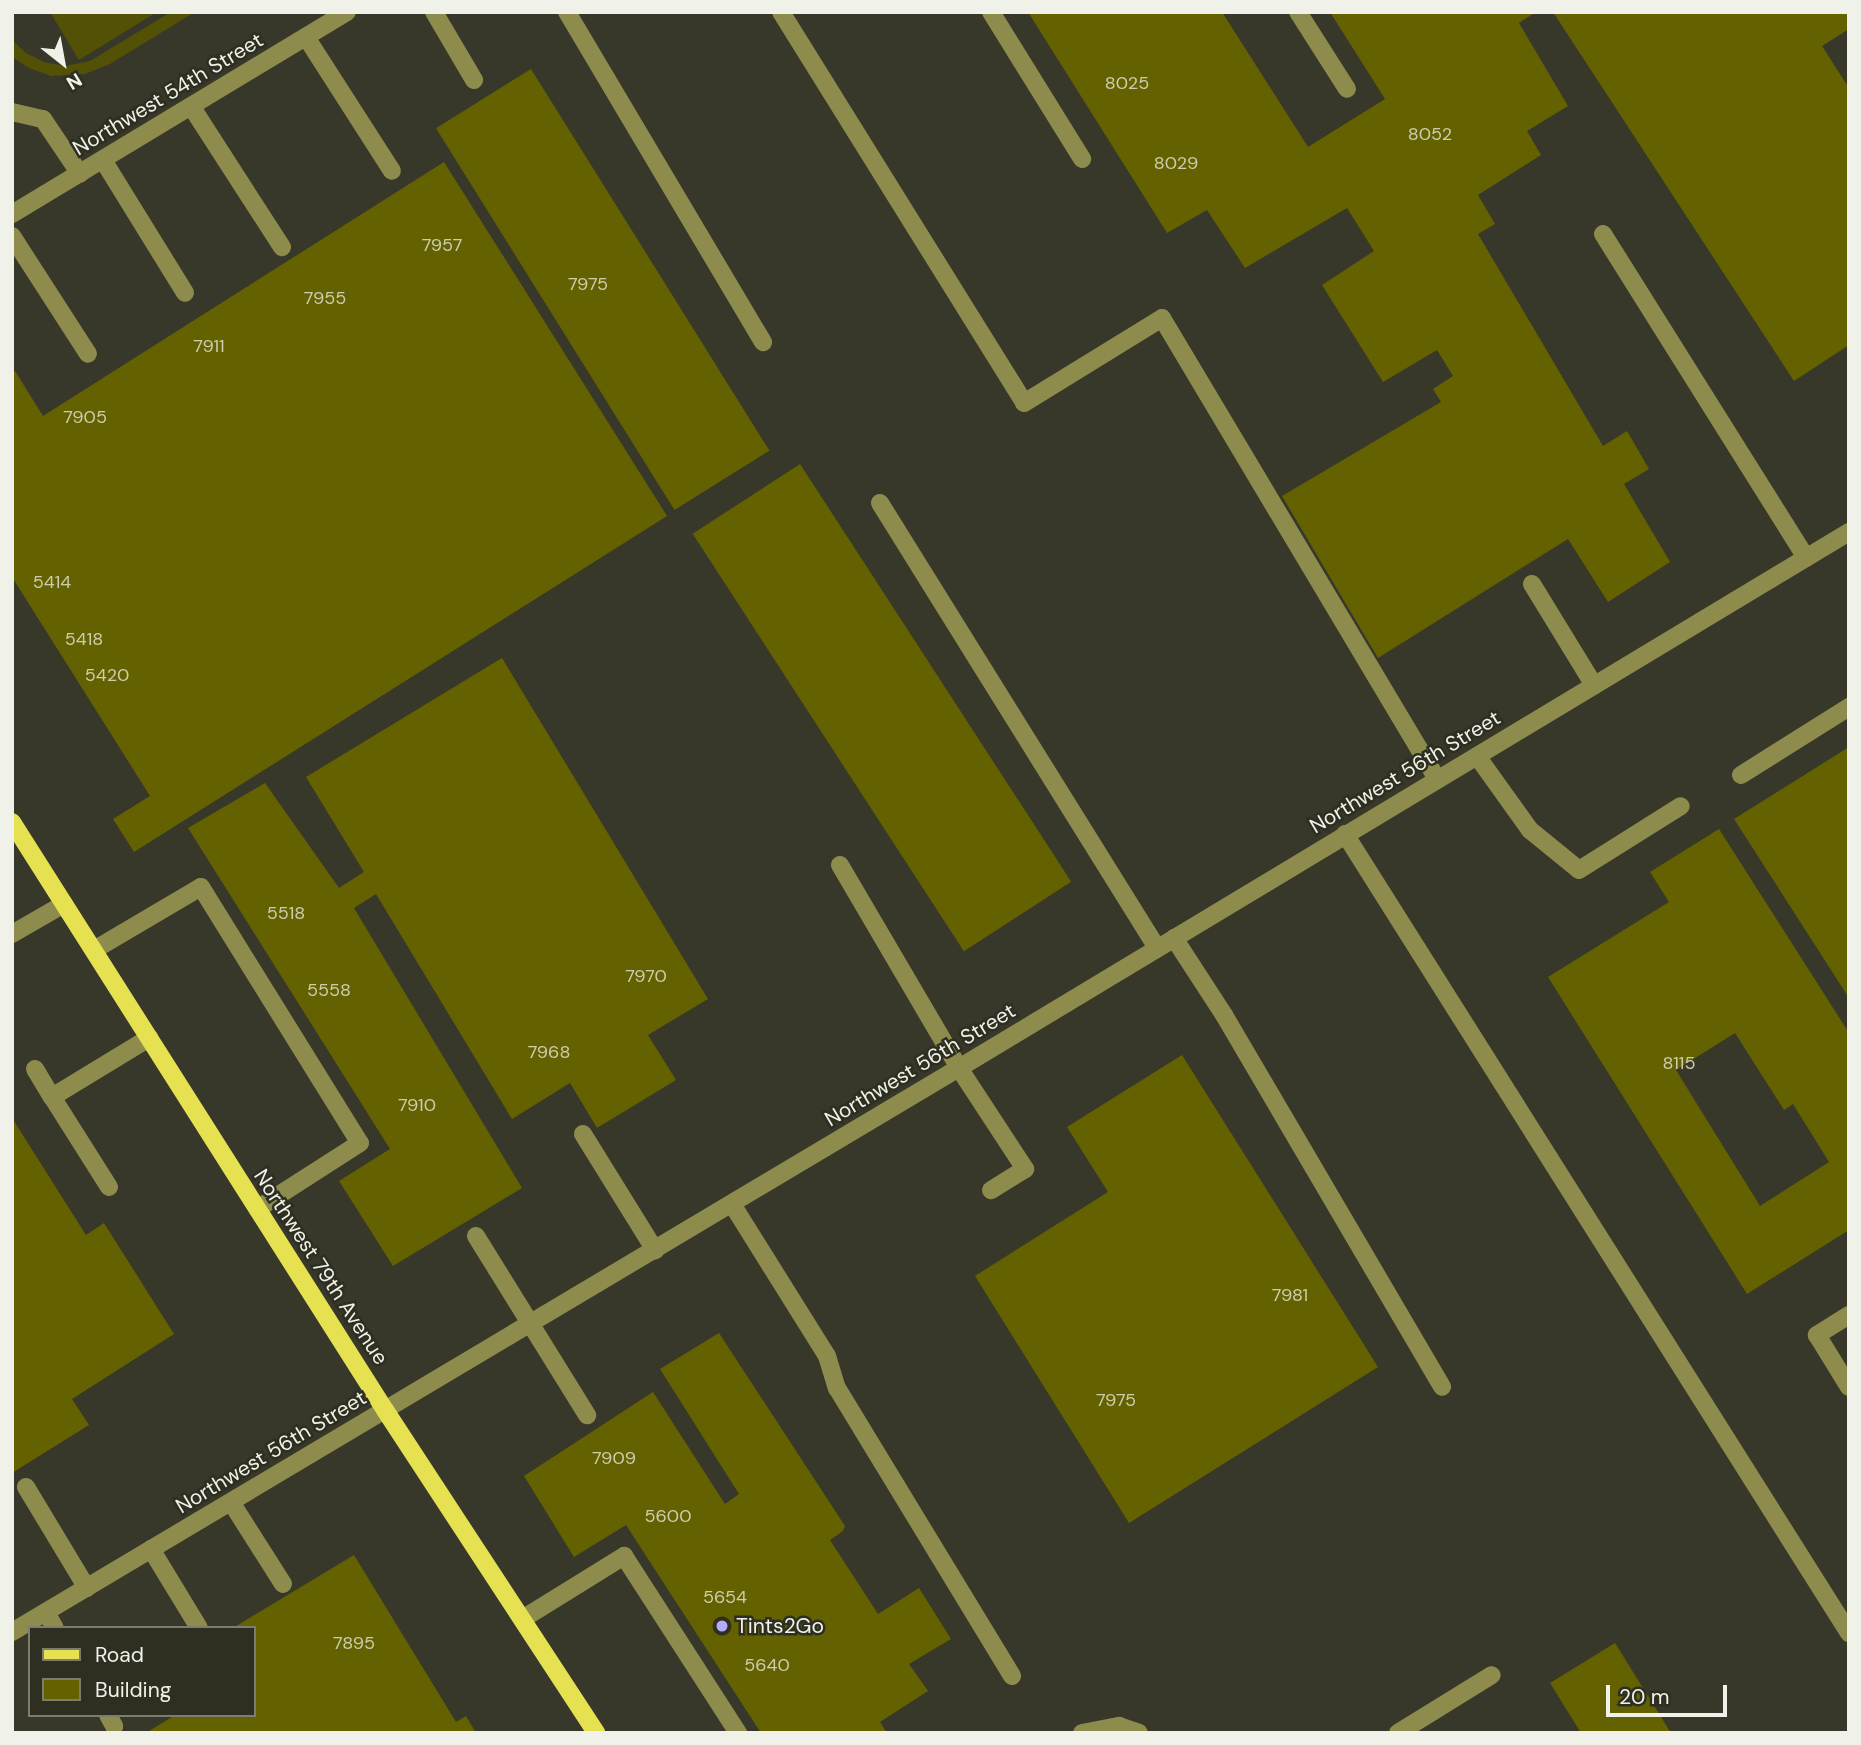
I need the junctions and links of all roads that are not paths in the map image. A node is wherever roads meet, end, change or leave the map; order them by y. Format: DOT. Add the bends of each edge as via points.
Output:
graph roads {
  1 [pos="347,12"];
  2 [pos="433,12"];
  3 [pos="567,12"];
  4 [pos="781,12"];
  5 [pos="990,12"];
  6 [pos="1298,12"];
  7 [pos="306,37"];
  8 [pos="474,80"];
  9 [pos="1347,89"];
  10 [pos="191,106"];
  11 [pos="12,112"];
  12 [pos="1082,159"];
  13 [pos="103,160"];
  14 [pos="391,171"];
  15 [pos="80,174"];
  16 [pos="12,214"];
  17 [pos="1603,234"];
  18 [pos="12,236"];
  19 [pos="282,247"];
  20 [pos="185,293"];
  21 [pos="762,342"];
  22 [pos="88,354"];
  23 [pos="880,503"];
  24 [pos="1849,532"];
  25 [pos="1806,558"];
  26 [pos="1532,584"];
  27 [pos="1594,685"];
  28 [pos="1849,707"];
  29 [pos="1477,756"];
  30 [pos="1741,775"];
  31 [pos="1437,779"];
  32 [pos="1681,806"];
  33 [pos="12,822"];
  34 [pos="1345,834"];
  35 [pos="840,865"];
  36 [pos="64,904"];
  37 [pos="12,934"];
  38 [pos="1174,938"];
  39 [pos="1157,948"];
  40 [pos="94,950"];
  41 [pos="149,1038"];
  42 [pos="959,1068"];
  43 [pos="35,1069"];
  44 [pos="52,1097"];
  45 [pos="583,1134"];
  46 [pos="109,1187"];
  47 [pos="991,1190"];
  48 [pos="732,1204"];
  49 [pos="257,1209"];
  50 [pos="476,1236"];
  51 [pos="656,1250"];
  52 [pos="1849,1315"];
  53 [pos="530,1325"];
  54 [pos="1442,1387"];
  55 [pos="1849,1387"];
  56 [pos="385,1410"];
  57 [pos="587,1415"];
  58 [pos="26,1487"];
  59 [pos="231,1502"];
  60 [pos="151,1549"];
  61 [pos="283,1584"];
  62 [pos="87,1588"];
  63 [pos="524,1618"];
  64 [pos="50,1620"];
  65 [pos="31,1626"];
  66 [pos="199,1626"];
  67 [pos="1849,1633"];
  68 [pos="1492,1675"];
  69 [pos="1012,1676"];
  70 [pos="596,1733"];
  71 [pos="738,1733"];
  72 [pos="1082,1733"];
  73 [pos="1139,1733"];
  74 [pos="1398,1733"];
  1 -- 7 [label="street, Northwest 54th Street"];
  2 -- 8 [label="street"];
  3 -- 21 [label="street"];
  4 -- 31 [label="street" via="1024,403 1161,318"];
  5 -- 12 [label="street"];
  6 -- 9 [label="street"];
  7 -- 10 [label="street, Northwest 54th Street"];
  7 -- 14 [label="street"];
  10 -- 13 [label="street, Northwest 54th Street"];
  10 -- 19 [label="street"];
  11 -- 15 [label="street" via="43,119"];
  13 -- 15 [label="street, Northwest 54th Street"];
  13 -- 20 [label="street"];
  15 -- 16 [label="street, Northwest 54th Street"];
  17 -- 25 [label="street"];
  18 -- 22 [label="street"];
  23 -- 39 [label="street"];
  24 -- 25 [label="street, Northwest 56th Street"];
  25 -- 27 [label="street, Northwest 56th Street"];
  26 -- 27 [label="street"];
  27 -- 29 [label="street, Northwest 56th Street"];
  28 -- 30 [label="street"];
  29 -- 31 [label="street, Northwest 56th Street"];
  29 -- 32 [label="street" via="1530,830 1579,870"];
  31 -- 34 [label="street, Northwest 56th Street"];
  33 -- 36 [label="main road, Northwest 79th Avenue"];
  34 -- 38 [label="street, Northwest 56th Street"];
  34 -- 67 [label="street"];
  35 -- 42 [label="street"];
  36 -- 37 [label="street"];
  36 -- 40 [label="main road, Northwest 79th Avenue"];
  38 -- 39 [label="street, Northwest 56th Street"];
  38 -- 54 [label="street"];
  39 -- 42 [label="street, Northwest 56th Street"];
  40 -- 41 [label="main road, Northwest 79th Avenue"];
  40 -- 49 [label="street" via="201,887 360,1143"];
  41 -- 44 [label="street"];
  41 -- 49 [label="main road, Northwest 79th Avenue"];
  42 -- 47 [label="street" via="1024,1168"];
  42 -- 48 [label="street, Northwest 56th Street"];
  43 -- 44 [label="street"];
  44 -- 46 [label="street"];
  45 -- 51 [label="street"];
  48 -- 51 [label="street, Northwest 56th Street"];
  48 -- 69 [label="street" via="827,1356 837,1388"];
  49 -- 56 [label="main road, Northwest 79th Avenue"];
  50 -- 53 [label="street"];
  51 -- 53 [label="street, Northwest 56th Street"];
  52 -- 55 [label="street" via="1817,1335"];
  53 -- 56 [label="street, Northwest 56th Street"];
  53 -- 57 [label="street"];
  56 -- 59 [label="street, Northwest 56th Street"];
  56 -- 63 [label="main road, Northwest 79th Avenue"];
  58 -- 62 [label="street"];
  59 -- 60 [label="street, Northwest 56th Street"];
  59 -- 61 [label="street"];
  60 -- 62 [label="street, Northwest 56th Street"];
  60 -- 66 [label="street"];
  62 -- 64 [label="street, Northwest 56th Street"];
  63 -- 70 [label="main road, Northwest 79th Avenue"];
  63 -- 71 [label="street" via="624,1556"];
  64 -- 65 [label="street, Northwest 56th Street"];
  68 -- 74 [label="street"];
  72 -- 73 [label="street" via="1119,1726"];
}
